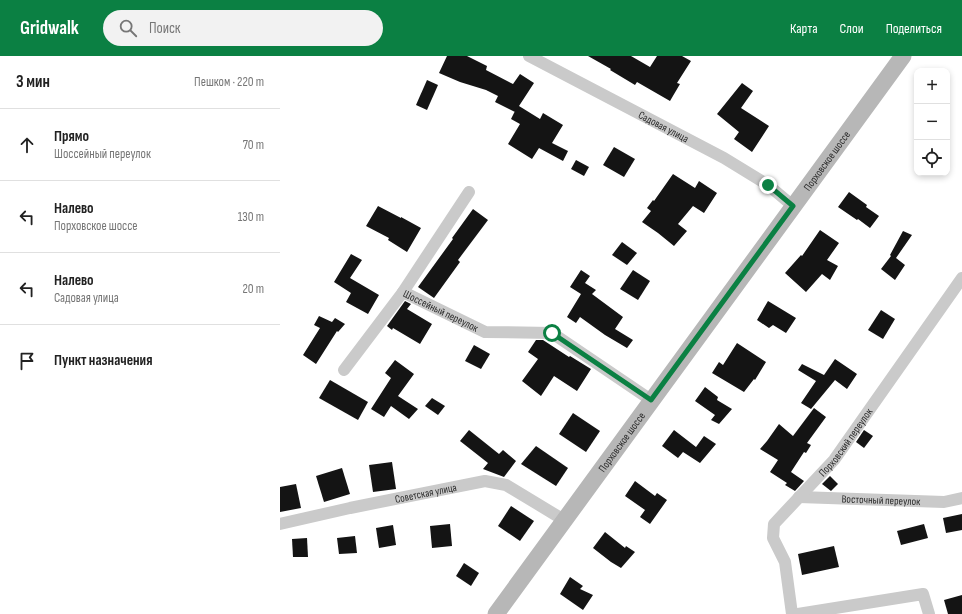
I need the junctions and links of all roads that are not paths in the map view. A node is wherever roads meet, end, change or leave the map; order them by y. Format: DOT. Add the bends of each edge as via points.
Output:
graph roads {
  1 [pos="529,56"];
  2 [pos="903,56"];
  3 [pos="469,192"];
  4 [pos="793,206"];
  5 [pos="962,278"];
  6 [pos="404,292"];
  7 [pos="344,370"];
  8 [pos="651,400"];
  9 [pos="799,498"];
  10 [pos="962,498"];
  11 [pos="564,520"];
  12 [pos="280,524"];
  13 [pos="496,614"];
  14 [pos="792,614"];
  15 [pos="798,614"];
  16 [pos="929,614"];
  1 -- 4 [label="street, Садовая улица" via="724,158 768,185"];
  2 -- 4 [label="main road, Порховское шоссе"];
  3 -- 6 [label="street"];
  4 -- 8 [label="main road, Порховское шоссе"];
  5 -- 9 [label="street, Порховский переулок" via="834,460"];
  6 -- 7 [label="street, Шоссейный переулок"];
  6 -- 8 [label="street, Шоссейный переулок" via="485,332 552,333"];
  8 -- 11 [label="main road, Порховское шоссе"];
  9 -- 10 [label="street, Восточный переулок" via="944,502"];
  9 -- 14 [label="street, Порховский переулок" via="774,524 773,538 785,562"];
  11 -- 12 [label="street, Советская улица" via="506,484 485,481"];
  11 -- 13 [label="main road, Порховское шоссе"];
  15 -- 16 [label="street" via="923,594"];
}
